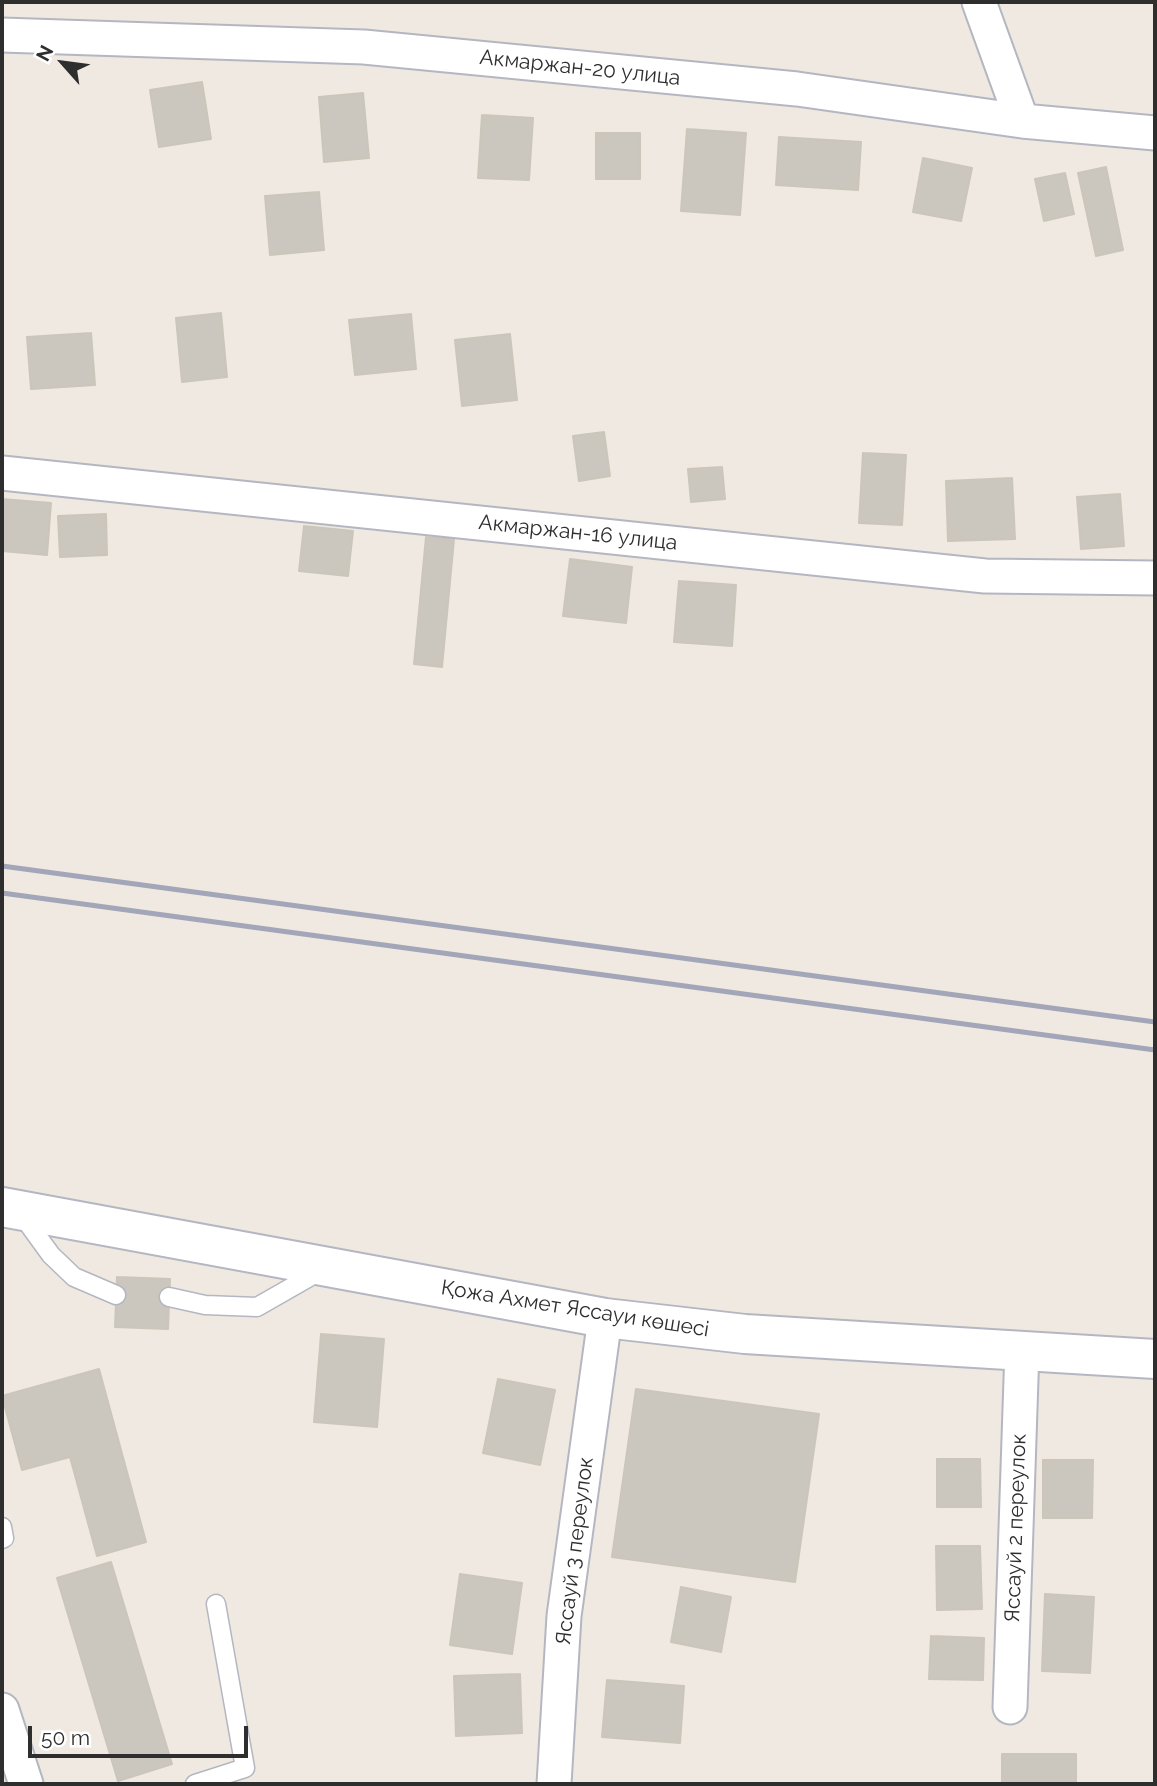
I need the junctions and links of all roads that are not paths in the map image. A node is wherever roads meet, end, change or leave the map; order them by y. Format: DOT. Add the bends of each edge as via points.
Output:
graph roads {
  1 [pos="979,2"];
  2 [pos="2,35"];
  3 [pos="1022,121"];
  4 [pos="1155,133"];
  5 [pos="2,473"];
  6 [pos="1155,578"];
  7 [pos="11,1210"];
  8 [pos="327,1267"];
  9 [pos="116,1295"];
  10 [pos="169,1297"];
  11 [pos="606,1318"];
  12 [pos="1022,1349"];
  13 [pos="1155,1359"];
  14 [pos="2,1527"];
  15 [pos="2,1539"];
  16 [pos="216,1604"];
  17 [pos="1010,1707"];
  18 [pos="2,1710"];
  19 [pos="26,1784"];
  20 [pos="195,1784"];
  21 [pos="554,1784"];
  1 -- 3 [label="street"];
  2 -- 3 [label="street, Акмаржан-20 улица" via="364,47 797,89"];
  3 -- 4 [label="street, Акмаржан-20 улица"];
  5 -- 6 [label="street, Акмаржан-16 улица" via="985,576"];
  7 -- 8 [label="street, Қожа Ахмет Яссауи көшесі"];
  7 -- 9 [label="lane" via="75,1277"];
  8 -- 10 [label="lane" via="257,1307 205,1305"];
  8 -- 11 [label="street, Қожа Ахмет Яссауи көшесі"];
  11 -- 12 [label="street, Қожа Ахмет Яссауи көшесі" via="746,1334"];
  11 -- 21 [label="street, Яссауй 3 переулок" via="564,1616"];
  12 -- 13 [label="street, Қожа Ахмет Яссауи көшесі"];
  12 -- 17 [label="street, Яссауй 2 переулок"];
  14 -- 15 [label="lane"];
  16 -- 20 [label="lane" via="245,1768"];
  18 -- 19 [label="street"];
}
